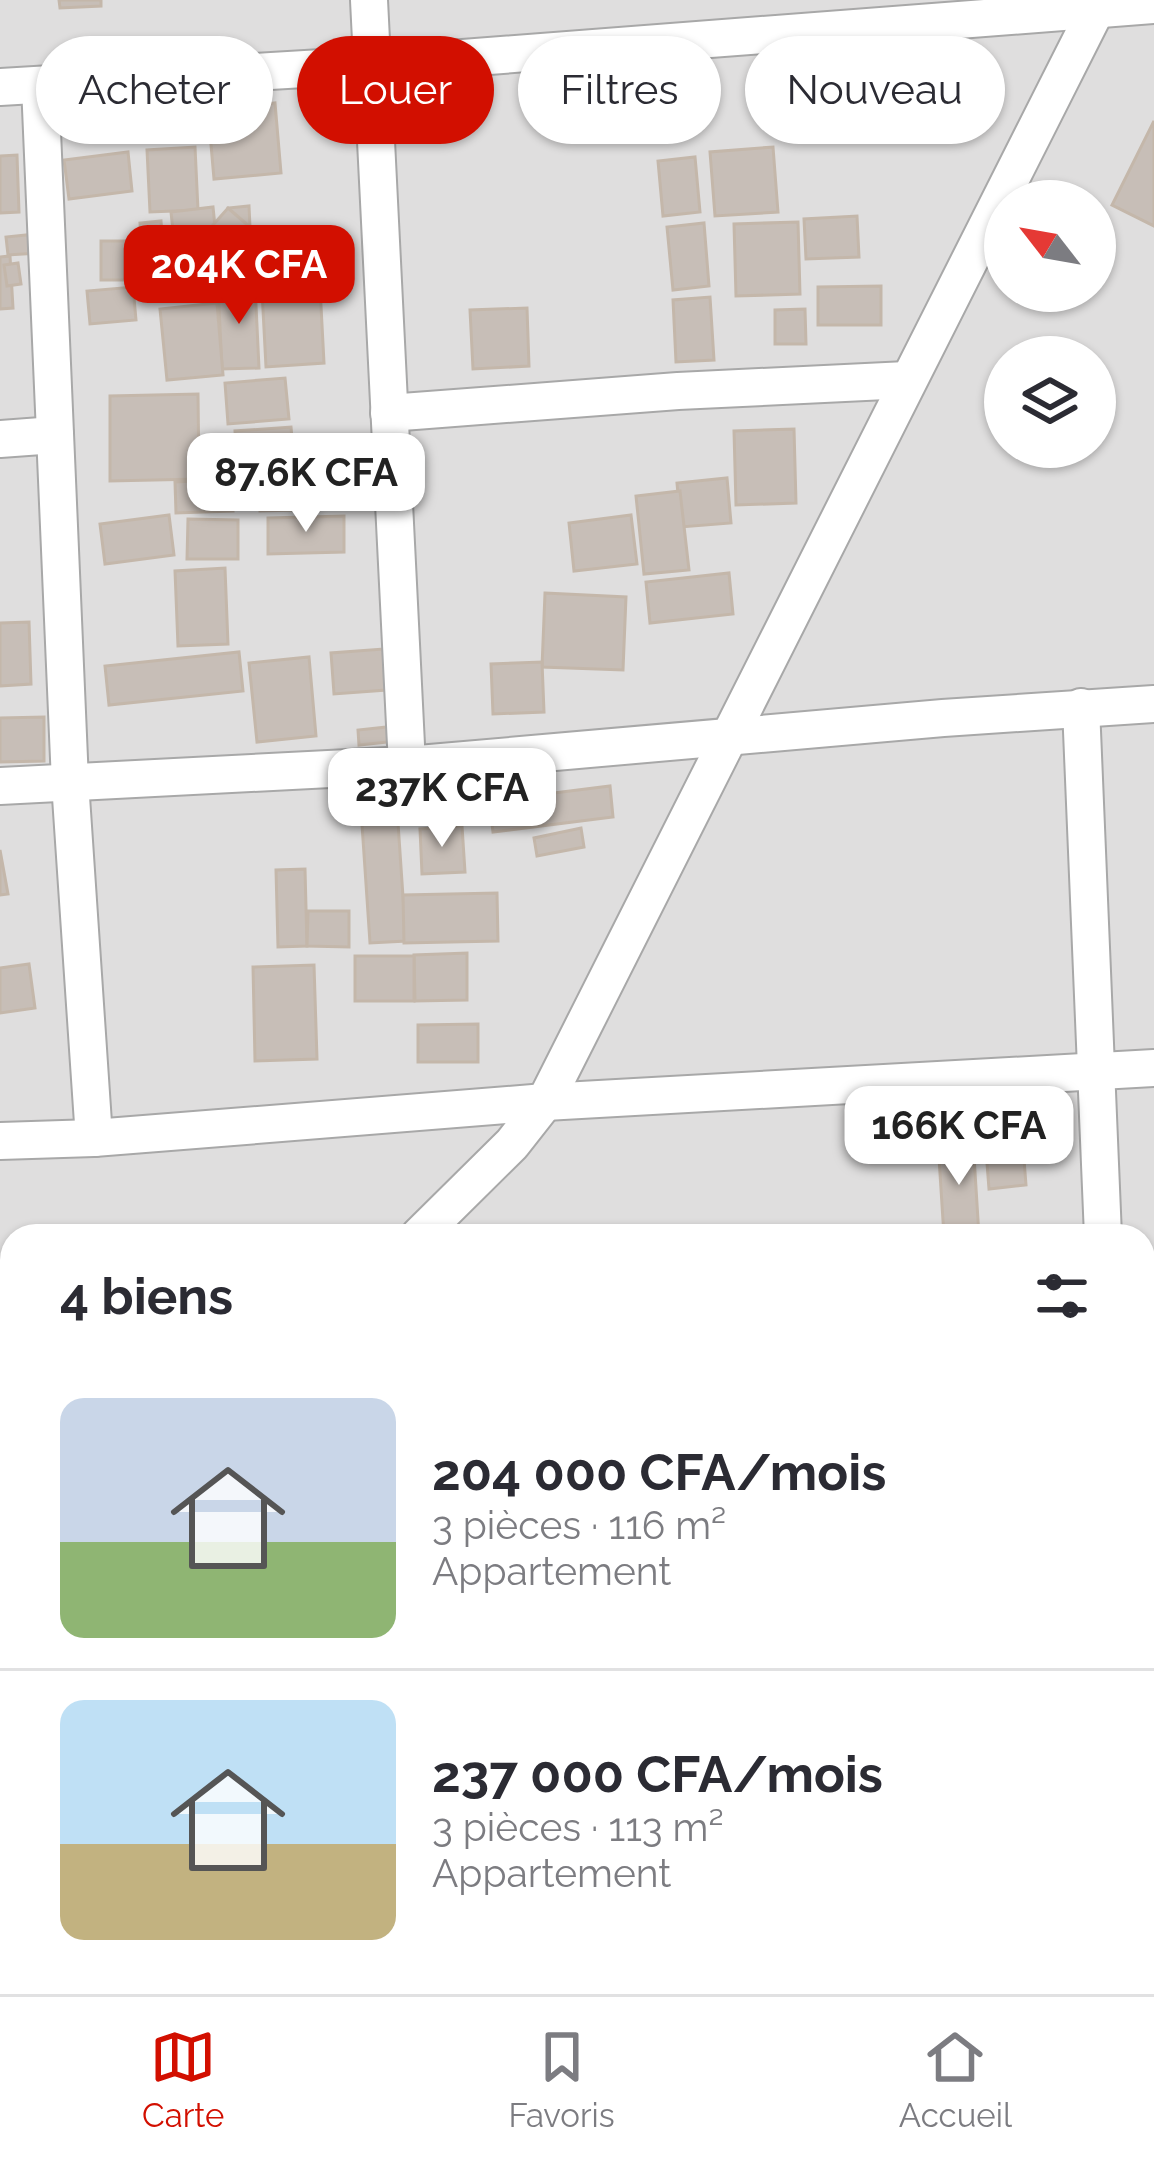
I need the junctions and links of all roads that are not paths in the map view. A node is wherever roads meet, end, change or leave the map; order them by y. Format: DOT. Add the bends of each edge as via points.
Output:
graph roads {
  1 [pos="369,0"];
  2 [pos="1099,4"];
  3 [pos="1154,5"];
  4 [pos="371,36"];
  5 [pos="494,55"];
  6 [pos="36,85"];
  7 [pos="0,87"];
  8 [pos="43,144"];
  9 [pos="376,144"];
  10 [pos="907,380"];
  11 [pos="389,413"];
  12 [pos="55,435"];
  13 [pos="0,439"];
  14 [pos="1154,704"];
  15 [pos="1081,707"];
  16 [pos="732,737"];
  17 [pos="407,765"];
  18 [pos="70,782"];
  19 [pos="0,786"];
  20 [pos="1154,1068"];
  21 [pos="1096,1072"];
  22 [pos="545,1102"];
  23 [pos="94,1138"];
  24 [pos="0,1141"];
  25 [pos="431,1224"];
  26 [pos="1102,1224"];
  1 -- 4 [label="street"];
  2 -- 3 [label="street"];
  2 -- 5 [label="street"];
  2 -- 10 [label="street"];
  6 -- 7 [label="street"];
  8 -- 12 [label="street"];
  9 -- 11 [label="street"];
  10 -- 11 [label="street"];
  10 -- 16 [label="street"];
  11 -- 17 [label="street"];
  12 -- 13 [label="street"];
  12 -- 18 [label="street"];
  14 -- 15 [label="street"];
  15 -- 16 [label="street"];
  15 -- 21 [label="street"];
  16 -- 17 [label="street"];
  16 -- 22 [label="street"];
  17 -- 18 [label="street"];
  18 -- 19 [label="street"];
  18 -- 23 [label="street"];
  20 -- 21 [label="street"];
  21 -- 22 [label="street"];
  21 -- 26 [label="street"];
  22 -- 23 [label="street"];
  22 -- 25 [label="street"];
  23 -- 24 [label="street"];
}
